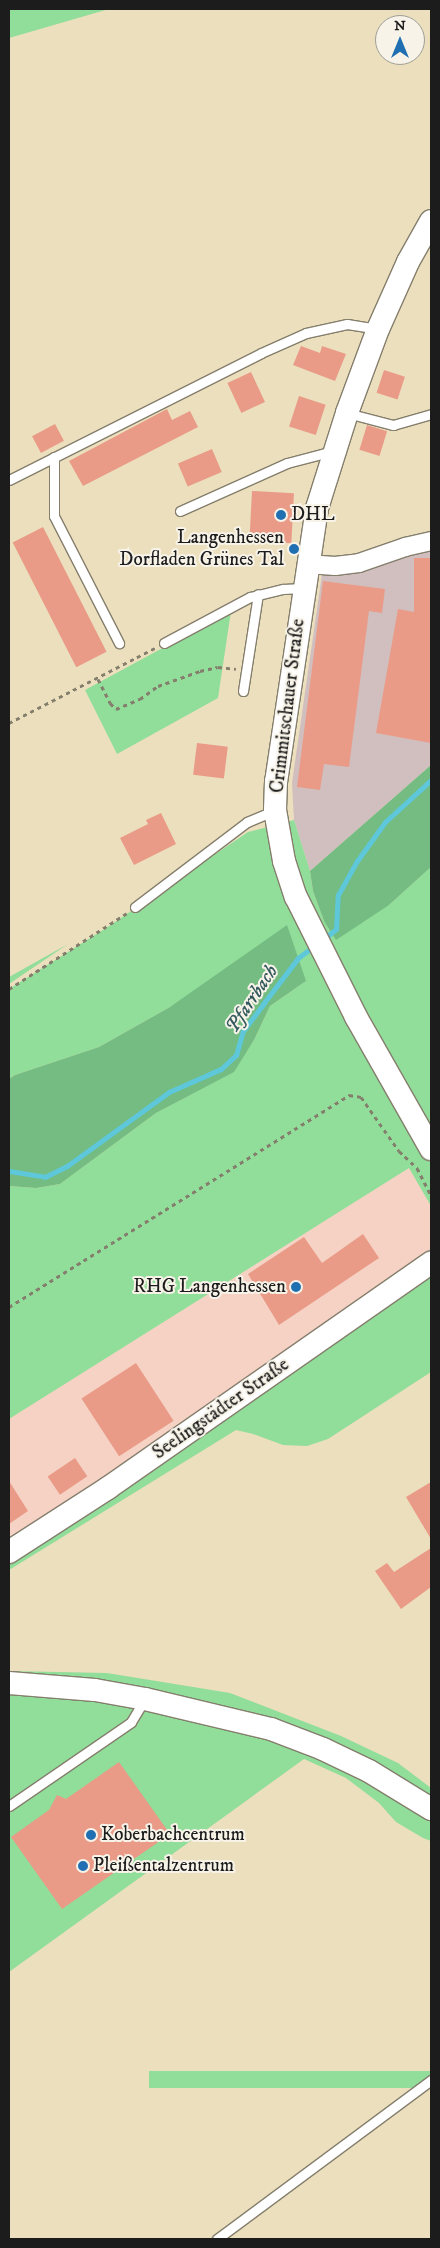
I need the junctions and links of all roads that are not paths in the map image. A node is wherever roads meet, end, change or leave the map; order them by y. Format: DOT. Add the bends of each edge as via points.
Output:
graph roads {
  1 [pos="428,230"];
  2 [pos="378,329"];
  3 [pos="347,413"];
  4 [pos="431,414"];
  5 [pos="334,451"];
  6 [pos="54,457"];
  7 [pos="9,480"];
  8 [pos="180,511"];
  9 [pos="431,541"];
  10 [pos="307,564"];
  11 [pos="304,588"];
  12 [pos="258,594"];
  13 [pos="119,643"];
  14 [pos="164,643"];
  15 [pos="243,692"];
  16 [pos="275,810"];
  17 [pos="135,907"];
  18 [pos="431,1149"];
  19 [pos="431,1263"];
  20 [pos="9,1552"];
  21 [pos="9,1683"];
  22 [pos="145,1699"];
  23 [pos="9,1806"];
  24 [pos="431,1809"];
  25 [pos="431,2080"];
  26 [pos="218,2239"];
  1 -- 2 [label="street, Crimmitschauer Straße" via="392,295"];
  2 -- 3 [label="street, Crimmitschauer Straße"];
  2 -- 6 [label="lane" via="347,324 306,333"];
  3 -- 4 [label="lane" via="393,425"];
  3 -- 5 [label="street, Crimmitschauer Straße"];
  5 -- 8 [label="lane" via="286,463"];
  5 -- 10 [label="street, Crimmitschauer Straße" via="317,508"];
  6 -- 7 [label="lane"];
  6 -- 13 [label="lane" via="54,516"];
  9 -- 10 [label="street" via="359,563 335,566"];
  10 -- 11 [label="street, Crimmitschauer Straße"];
  11 -- 12 [label="lane"];
  11 -- 16 [label="street, Crimmitschauer Straße" via="276,781"];
  12 -- 14 [label="lane" via="240,600"];
  12 -- 15 [label="lane"];
  16 -- 17 [label="lane" via="247,822"];
  16 -- 18 [label="street, Crimmitschauer Straße" via="284,861 311,931"];
  19 -- 20 [label="street, Seelingstädter Straße" via="108,1488"];
  21 -- 22 [label="street" via="95,1690"];
  22 -- 23 [label="lane" via="131,1722"];
  22 -- 24 [label="street" via="271,1729 323,1749 369,1771"];
  25 -- 26 [label="lane"];
}
